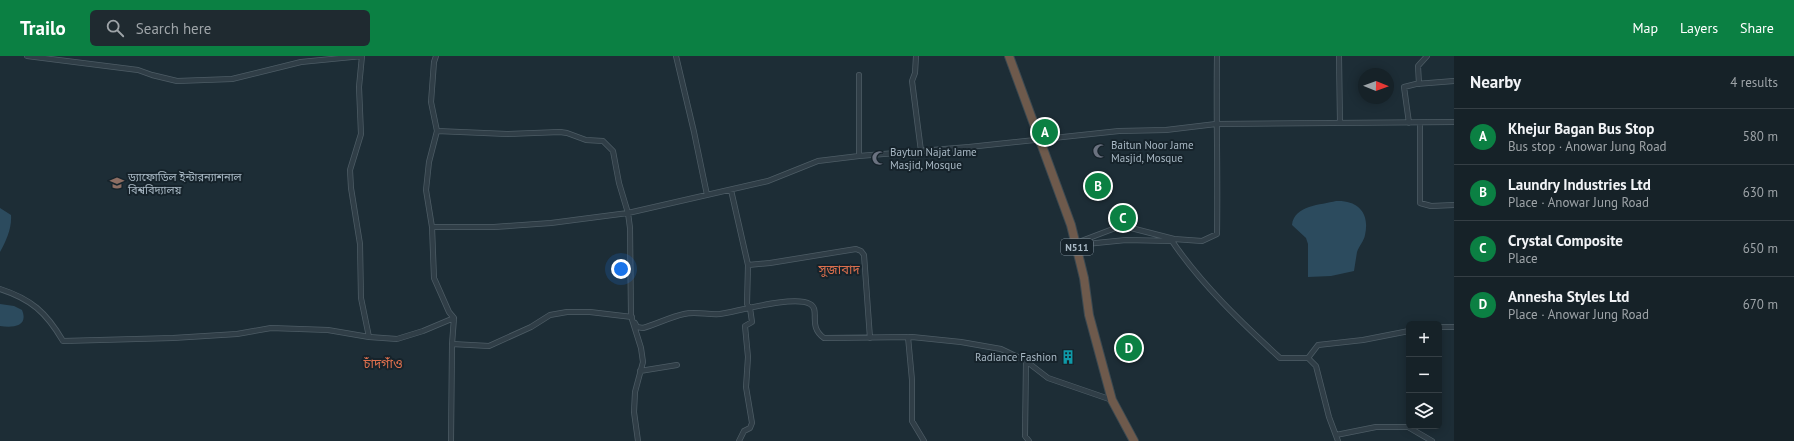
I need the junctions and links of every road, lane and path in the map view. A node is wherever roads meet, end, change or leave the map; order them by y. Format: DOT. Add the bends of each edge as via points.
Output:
graph roads {
  1 [pos="27,56"];
  2 [pos="362,56"];
  3 [pos="366,56"];
  4 [pos="436,56"];
  5 [pos="676,56"];
  6 [pos="916,56"];
  7 [pos="1009,56"];
  8 [pos="1217,56"];
  9 [pos="1339,56"];
  10 [pos="1427,56"];
  11 [pos="859,75"];
  12 [pos="1454,81"];
  13 [pos="1419,84"];
  14 [pos="1454,122"];
  15 [pos="1340,123"];
  16 [pos="1409,123"];
  17 [pos="1420,123"];
  18 [pos="1216,124"];
  19 [pos="437,131"];
  20 [pos="1040,139"];
  21 [pos="921,151"];
  22 [pos="859,156"];
  23 [pos="731,190"];
  24 [pos="707,195"];
  25 [pos="1454,205"];
  26 [pos="628,213"];
  27 [pos="432,227"];
  28 [pos="1076,244"];
  29 [pos="748,265"];
  30 [pos="0,289"];
  31 [pos="750,308"];
  32 [pos="631,316"];
  33 [pos="454,318"];
  34 [pos="1442,327"];
  35 [pos="1454,327"];
  36 [pos="1406,332"];
  37 [pos="369,337"];
  38 [pos="908,337"];
  39 [pos="870,338"];
  40 [pos="452,344"];
  41 [pos="1308,358"];
  42 [pos="1026,361"];
  43 [pos="677,365"];
  44 [pos="640,371"];
  45 [pos="1112,400"];
  46 [pos="1336,435"];
  47 [pos="451,441"];
  48 [pos="638,441"];
  49 [pos="739,441"];
  50 [pos="924,441"];
  51 [pos="1029,441"];
  52 [pos="1134,441"];
  53 [pos="1338,441"];
  54 [pos="1432,441"];
  1 -- 2 [label="street" via="138,70 177,81 232,79 301,62"];
  2 -- 3 [label="street"];
  2 -- 37 [label="street" via="359,87 361,134 350,170 360,244 360,298"];
  4 -- 19 [label="street" via="431,102"];
  5 -- 24 [label="street"];
  6 -- 21 [label="street" via="912,81"];
  7 -- 20 [label="highway, N511"];
  8 -- 18 [label="street"];
  9 -- 15 [label="street"];
  10 -- 13 [label="street" via="1418,66"];
  11 -- 22 [label="street"];
  12 -- 13 [label="street"];
  13 -- 16 [label="street" via="1404,87"];
  14 -- 17 [label="street"];
  15 -- 16 [label="street"];
  15 -- 18 [label="street"];
  16 -- 17 [label="street"];
  17 -- 25 [label="street" via="1420,203 1431,206"];
  18 -- 20 [label="street"];
  18 -- 28 [label="street" via="1217,234 1202,241 1174,239 1118,227"];
  19 -- 26 [label="street" via="507,134 560,132 603,142 613,151"];
  19 -- 27 [label="street" via="428,162 426,190"];
  20 -- 21 [label="street"];
  20 -- 28 [label="highway, N511"];
  21 -- 22 [label="street"];
  22 -- 23 [label="street" via="818,161 768,181"];
  23 -- 24 [label="street"];
  23 -- 29 [label="street"];
  24 -- 26 [label="street"];
  26 -- 27 [label="street" via="551,223 494,227"];
  26 -- 32 [label="street"];
  27 -- 33 [label="street" via="434,278"];
  28 -- 41 [label="street" via="1126,240 1172,241 1182,256 1243,324 1280,358"];
  28 -- 45 [label="highway, N511" via="1089,315"];
  29 -- 31 [label="street" via="747,304"];
  29 -- 39 [label="street" via="860,250 864,255"];
  30 -- 37 [label="street" via="18,294 42,311 62,341 173,338 237,334 271,328 328,330"];
  31 -- 32 [label="street" via="708,315 683,314 643,328 637,327"];
  31 -- 39 [label="street" via="777,302 806,302 815,310 814,325 824,338"];
  31 -- 49 [label="street" via="752,322 746,326 746,387 752,423"];
  32 -- 40 [label="street" via="567,312 550,315 489,346"];
  32 -- 44 [label="street" via="641,348 643,362"];
  33 -- 37 [label="street" via="397,339"];
  33 -- 40 [label="street"];
  34 -- 35 [label="street"];
  36 -- 41 [label="street" via="1318,345"];
  38 -- 39 [label="street"];
  38 -- 42 [label="street" via="1001,349"];
  38 -- 50 [label="street" via="912,421"];
  40 -- 47 [label="street"];
  41 -- 46 [label="street" via="1316,366"];
  42 -- 45 [label="street" via="1048,378"];
  42 -- 51 [label="street" via="1025,436"];
  43 -- 44 [label="street"];
  44 -- 48 [label="street" via="634,412"];
  45 -- 52 [label="highway, N511"];
  46 -- 53 [label="street"];
  46 -- 54 [label="street" via="1376,427 1408,426"];
}
